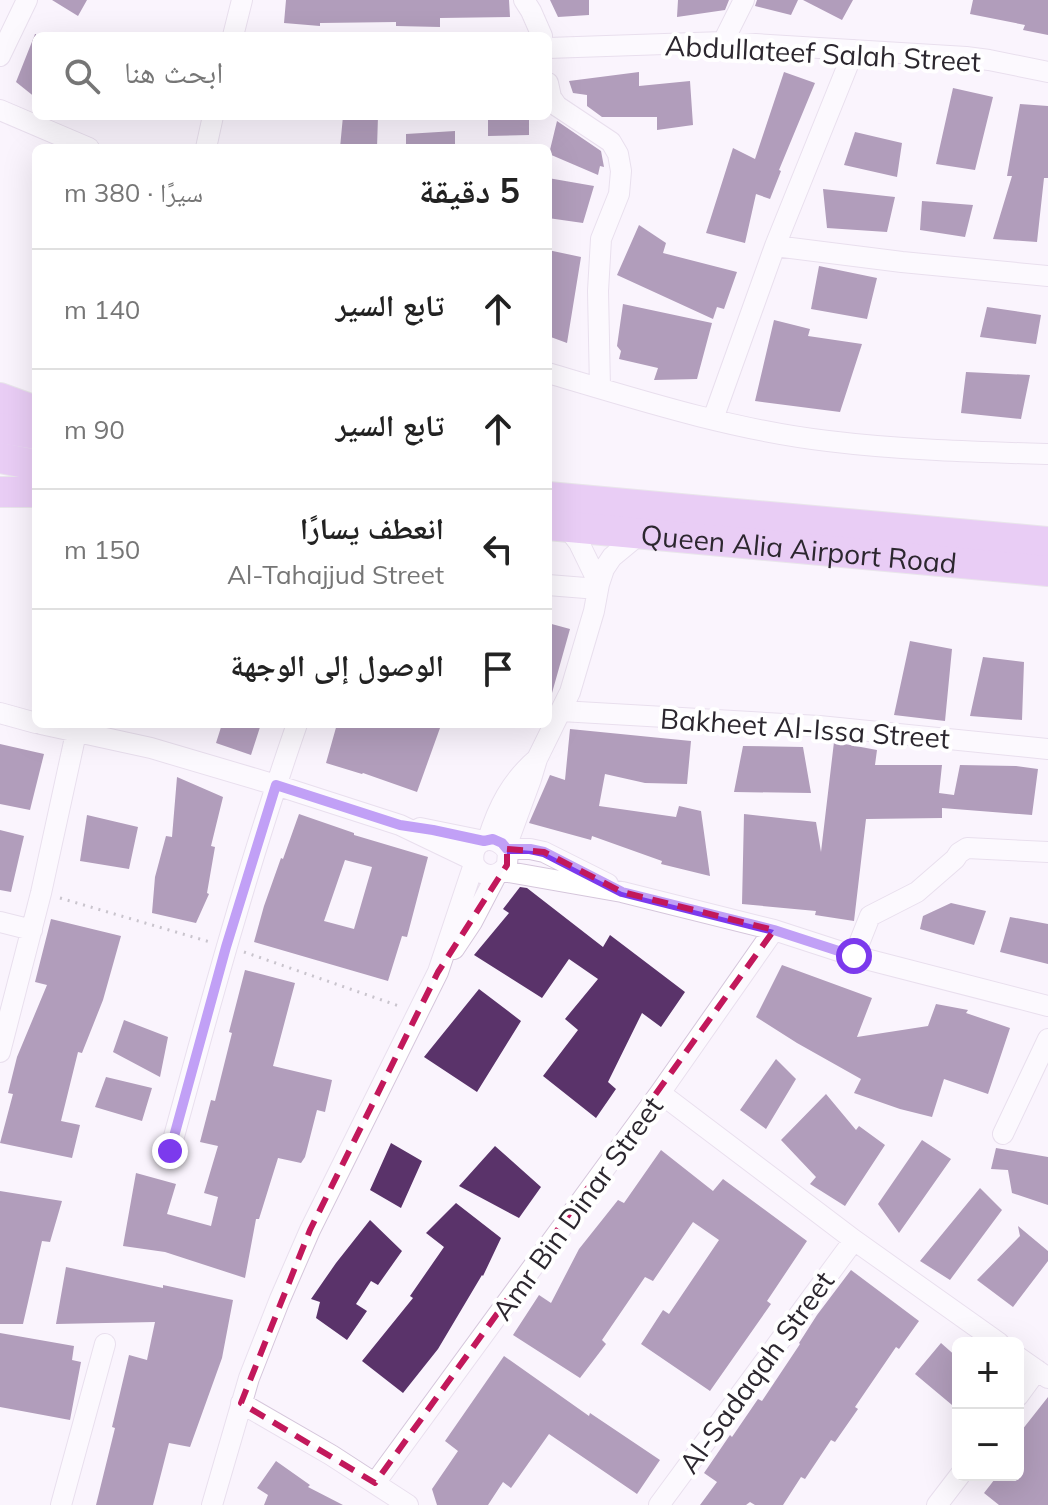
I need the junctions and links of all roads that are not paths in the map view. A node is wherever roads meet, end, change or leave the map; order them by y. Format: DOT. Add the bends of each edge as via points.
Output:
graph roads {
  1 [pos="242,0"];
  2 [pos="524,0"];
  3 [pos="744,0"];
  4 [pos="19,5"];
  5 [pos="234,32"];
  6 [pos="540,32"];
  7 [pos="723,42"];
  8 [pos="552,48"];
  9 [pos="854,50"];
  10 [pos="0,56"];
  11 [pos="1048,72"];
  12 [pos="552,98"];
  13 [pos="0,110"];
  14 [pos="212,120"];
  15 [pos="80,144"];
  16 [pos="207,144"];
  17 [pos="775,246"];
  18 [pos="1048,276"];
  19 [pos="552,374"];
  20 [pos="600,388"];
  21 [pos="0,398"];
  22 [pos="32,410"];
  23 [pos="713,419"];
  24 [pos="0,428"];
  25 [pos="32,433"];
  26 [pos="1048,454"];
  27 [pos="0,458"];
  28 [pos="32,464"];
  29 [pos="0,492"];
  30 [pos="32,492"];
  31 [pos="552,497"];
  32 [pos="557,526"];
  33 [pos="641,533"];
  34 [pos="1048,542"];
  35 [pos="1048,571"];
  36 [pos="552,585"];
  37 [pos="598,586"];
  38 [pos="0,713"];
  39 [pos="555,719"];
  40 [pos="32,721"];
  41 [pos="58,728"];
  42 [pos="296,728"];
  43 [pos="551,728"];
  44 [pos="76,733"];
  45 [pos="1048,749"];
  46 [pos="276,785"];
  47 [pos="400,825"];
  48 [pos="496,844"];
  49 [pos="1048,852"];
  50 [pos="474,862"];
  51 [pos="500,872"];
  52 [pos="622,892"];
  53 [pos="0,922"];
  54 [pos="32,930"];
  55 [pos="774,930"];
  56 [pos="854,956"];
  57 [pos="438,972"];
  58 [pos="1048,1006"];
  59 [pos="1048,1039"];
  60 [pos="0,1052"];
  61 [pos="660,1093"];
  62 [pos="1003,1134"];
  63 [pos="170,1151"];
  64 [pos="854,1240"];
  65 [pos="991,1337"];
  66 [pos="105,1344"];
  67 [pos="1024,1361"];
  68 [pos="1043,1374"];
  69 [pos="1024,1391"];
  70 [pos="241,1403"];
  71 [pos="955,1481"];
  72 [pos="375,1483"];
  73 [pos="217,1503"];
  74 [pos="61,1505"];
  75 [pos="408,1505"];
  76 [pos="659,1505"];
  77 [pos="937,1505"];
  1 -- 5 [label="street"];
  2 -- 6 [label="street"];
  3 -- 7 [label="street"];
  4 -- 10 [label="street"];
  7 -- 8 [label="street, Abdullateef Salah Street"];
  7 -- 9 [label="street, Abdullateef Salah Street"];
  9 -- 11 [label="street, Abdullateef Salah Street" via="966,57"];
  9 -- 17 [label="street"];
  12 -- 20 [label="street" via="611,142 621,171 619,194 601,239"];
  13 -- 15 [label="street"];
  14 -- 16 [label="street"];
  17 -- 18 [label="street"];
  17 -- 23 [label="street"];
  19 -- 20 [label="street"];
  20 -- 23 [label="street"];
  21 -- 22 [label="highway"];
  23 -- 26 [label="street" via="826,441"];
  24 -- 25 [label="highway"];
  27 -- 28 [label="highway"];
  29 -- 30 [label="highway"];
  31 -- 34 [label="highway, Queen Alia Airport Road"];
  32 -- 33 [label="highway, Queen Alia Airport Road"];
  32 -- 37 [label="street" via="579,543"];
  33 -- 35 [label="highway, Queen Alia Airport Road"];
  33 -- 37 [label="street" via="612,557"];
  36 -- 37 [label="street"];
  37 -- 39 [label="street" via="576,673"];
  38 -- 40 [label="street"];
  39 -- 45 [label="street, Bakheet Al-Issa Street" via="819,726"];
  41 -- 44 [label="street"];
  42 -- 46 [label="street"];
  43 -- 48 [label="street"];
  44 -- 46 [label="street" via="151,748"];
  44 -- 54 [label="street"];
  46 -- 47 [label="street"];
  46 -- 63 [label="street"];
  47 -- 48 [label="street"];
  47 -- 50 [label="street"];
  48 -- 50 [label="street" via="474,851"];
  48 -- 51 [label="street" via="509,859"];
  48 -- 52 [label="street" via="544,852"];
  49 -- 56 [label="street" via="967,848 917,892 870,916"];
  50 -- 51 [label="street" via="483,874"];
  50 -- 57 [label="street"];
  51 -- 52 [label="street"];
  51 -- 57 [label="street"];
  52 -- 55 [label="street"];
  53 -- 54 [label="street"];
  54 -- 60 [label="street"];
  55 -- 56 [label="street"];
  55 -- 61 [label="street, Amr Bin Dinar Street"];
  56 -- 58 [label="street"];
  57 -- 70 [label="street" via="310,1230"];
  59 -- 62 [label="street"];
  61 -- 64 [label="street"];
  61 -- 72 [label="street, Amr Bin Dinar Street"];
  64 -- 65 [label="street"];
  64 -- 76 [label="street, Al-Sadaqah Street"];
  66 -- 74 [label="street"];
  67 -- 68 [label="street"];
  68 -- 69 [label="street"];
  70 -- 72 [label="street"];
  70 -- 73 [label="street"];
  71 -- 77 [label="street"];
  72 -- 75 [label="street"];
}
